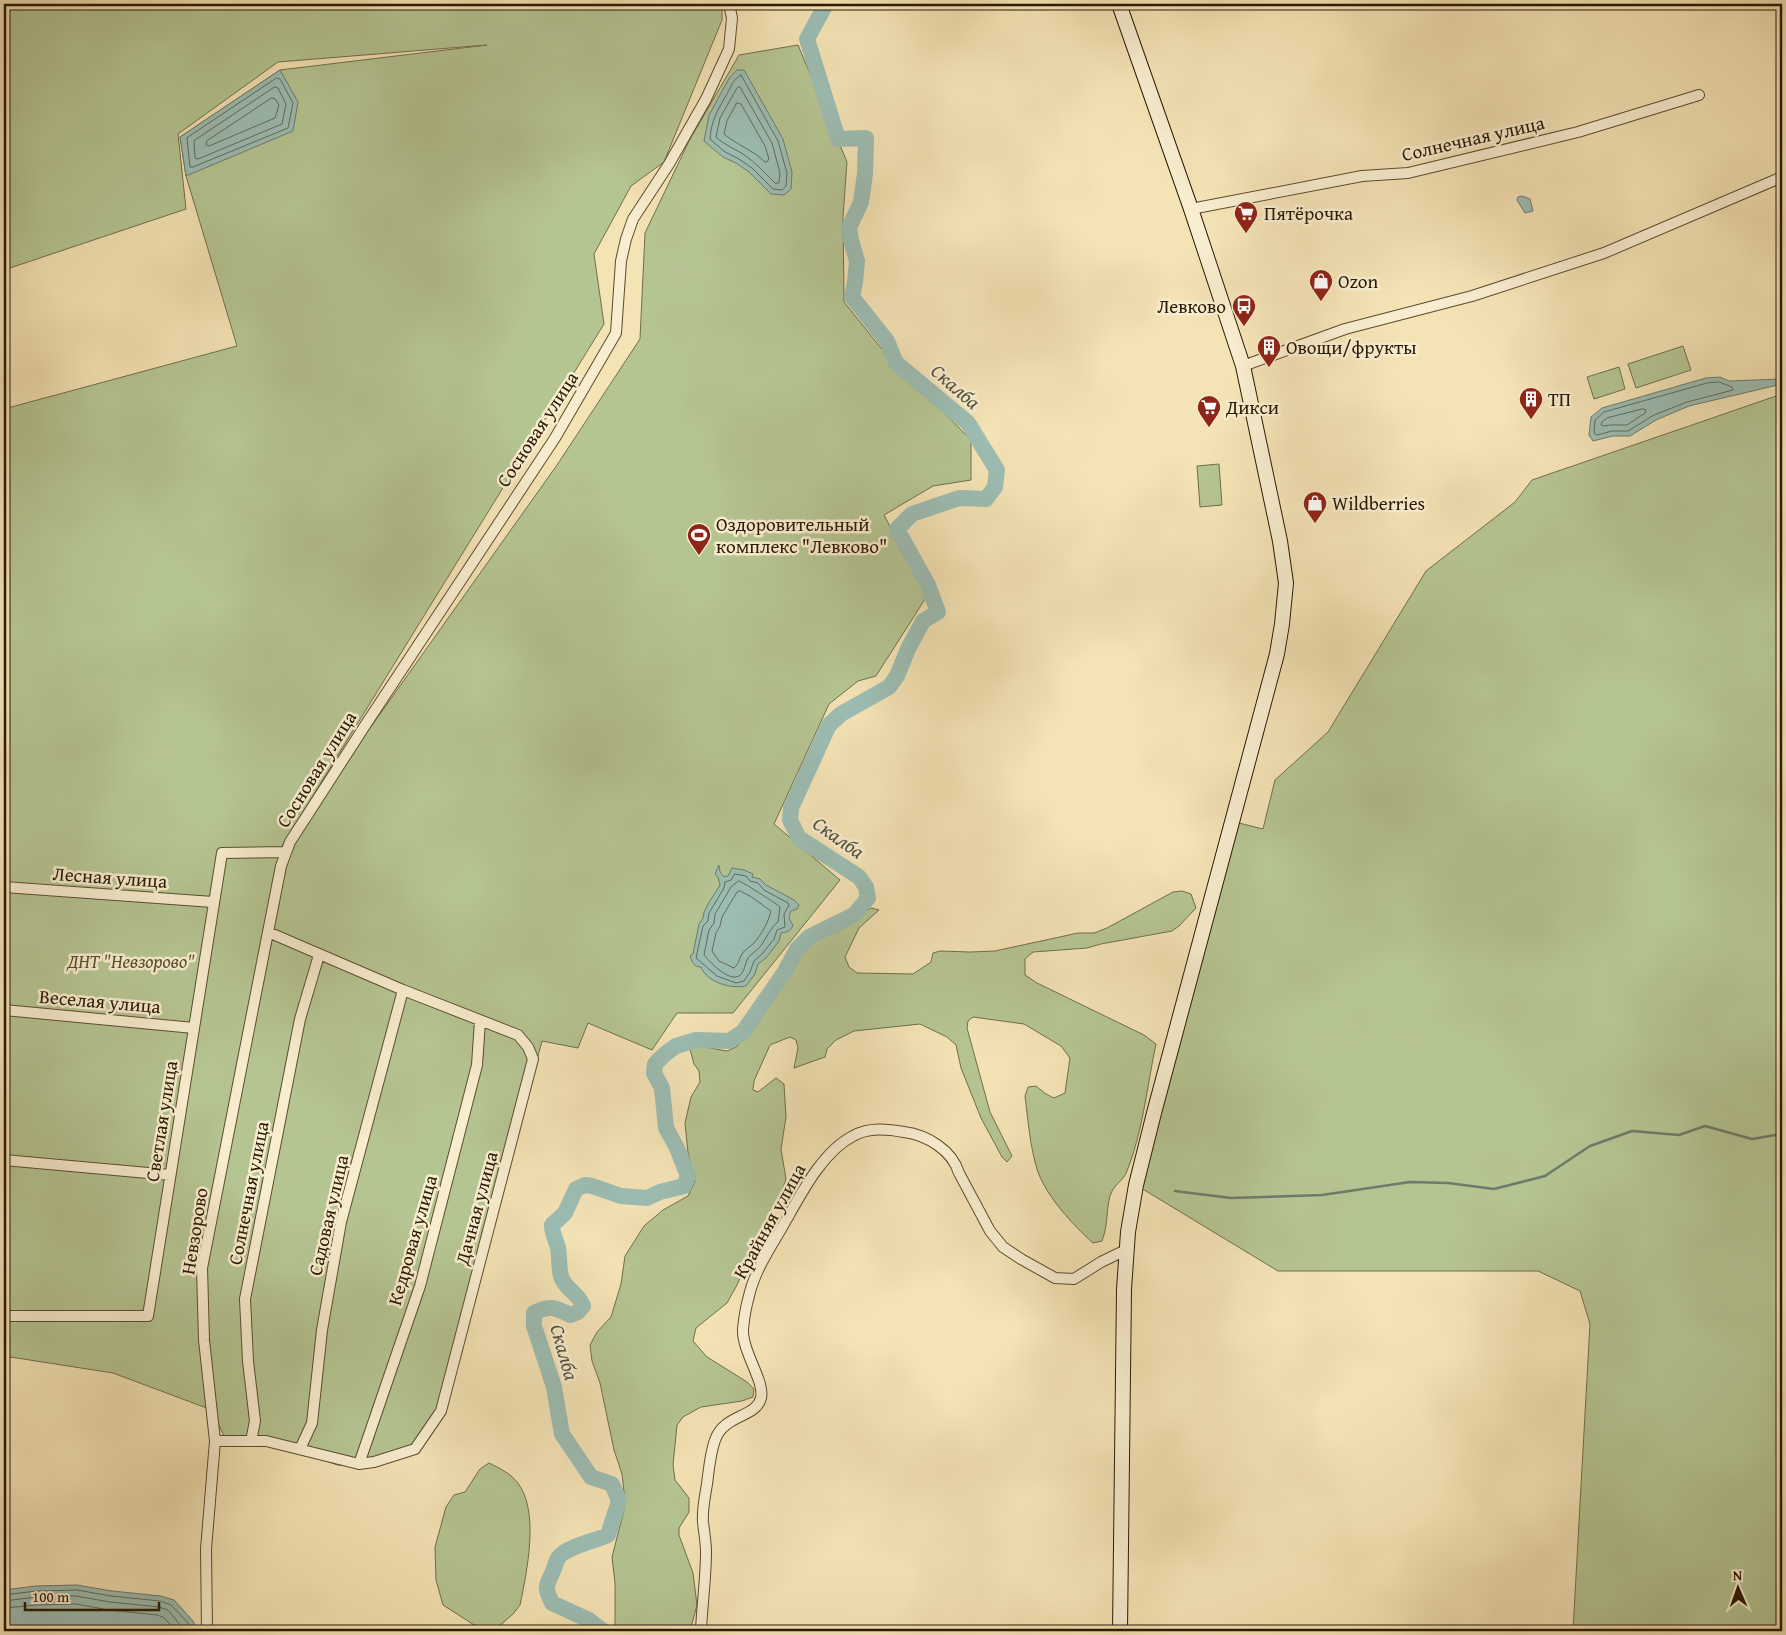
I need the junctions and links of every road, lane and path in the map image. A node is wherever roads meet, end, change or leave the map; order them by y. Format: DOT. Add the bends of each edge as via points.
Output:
graph roads {
  1 [pos="729,4"];
  2 [pos="1119,4"];
  3 [pos="1700,94"];
  4 [pos="1782,177"];
  5 [pos="1191,210"];
  6 [pos="1243,366"];
  7 [pos="288,847"];
  8 [pos="4,887"];
  9 [pos="213,902"];
  10 [pos="268,932"];
  11 [pos="319,955"];
  12 [pos="404,990"];
  13 [pos="4,1010"];
  14 [pos="480,1020"];
  15 [pos="194,1028"];
  16 [pos="4,1160"];
  17 [pos="170,1174"];
  18 [pos="1126,1250"];
  19 [pos="4,1316"];
  20 [pos="215,1441"];
  21 [pos="251,1441"];
  22 [pos="300,1449"];
  23 [pos="359,1464"];
  24 [pos="207,1631"];
  25 [pos="701,1631"];
  26 [pos="1120,1631"];
  1 -- 7 [label="street, Сосновая улица" via="732,18 729,49 706,99 633,220 626,239 616,333 555,438"];
  2 -- 5 [label="street"];
  3 -- 5 [label="street, Солнечная улица" via="1578,132 1408,173 1362,176"];
  4 -- 6 [label="street" via="1604,253 1472,296 1344,330"];
  5 -- 6 [label="street"];
  6 -- 18 [label="street" via="1280,541 1286,583 1282,624 1277,654 1136,1186"];
  7 -- 9 [label="street, Светлая улица" via="222,852"];
  7 -- 10 [label="street, Невзорово"];
  8 -- 9 [label="street, Лесная улица"];
  9 -- 15 [label="street, Светлая улица"];
  10 -- 11 [label="street, Дачная улица"];
  10 -- 20 [label="street, Невзорово" via="202,1268 204,1340"];
  11 -- 12 [label="street, Дачная улица"];
  11 -- 21 [label="street, Солнечная улица" via="300,1019 245,1299 255,1421"];
  12 -- 14 [label="street, Дачная улица"];
  12 -- 22 [label="street, Садовая улица" via="341,1222 322,1330 312,1423"];
  13 -- 15 [label="street, Веселая улица"];
  14 -- 23 [label="street, Кедровая улица" via="477,1065 420,1286"];
  14 -- 23 [label="street, Дачная улица" via="518,1035 533,1059 441,1411 416,1449"];
  15 -- 17 [label="street, Светлая улица"];
  16 -- 17 [label="street"];
  17 -- 19 [label="street, Светлая улица" via="148,1316"];
  18 -- 25 [label="street, Крайняя улица" via="1074,1279 1055,1278 1003,1247 990,1231 957,1164 936,1144 910,1133 871,1130 853,1135 838,1145 800,1196 768,1252 749,1295 744,1342 761,1388 761,1397 752,1411 730,1420 721,1428 712,1452 704,1503 706,1552"];
  18 -- 26 [label="street"];
  20 -- 21 [label="street, Дачная улица"];
  20 -- 24 [label="street, Невзорово" via="207,1543"];
  21 -- 22 [label="street, Дачная улица"];
  22 -- 23 [label="street, Дачная улица"];
}
